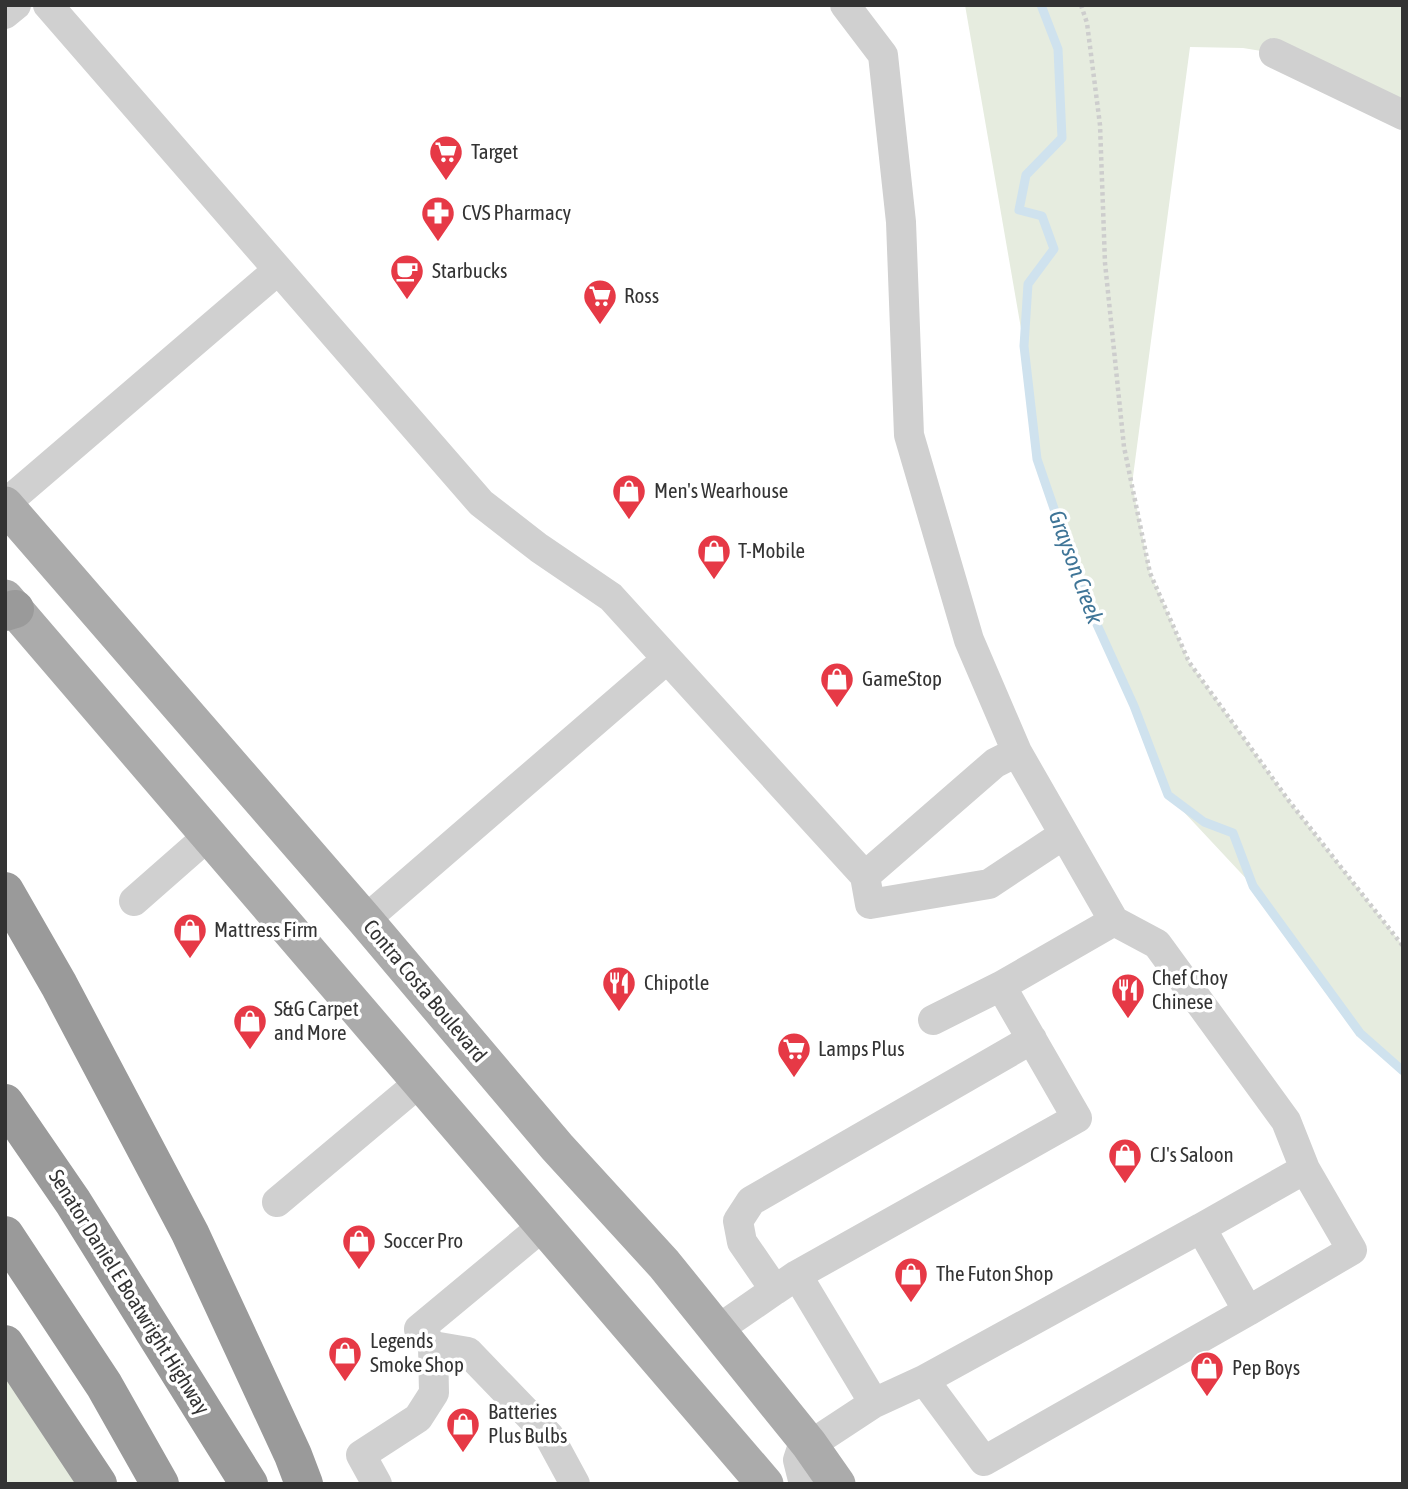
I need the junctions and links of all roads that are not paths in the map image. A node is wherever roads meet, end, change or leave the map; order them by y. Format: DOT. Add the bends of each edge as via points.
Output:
graph roads {
  1 [pos="16,5"];
  2 [pos="48,5"];
  3 [pos="845,5"];
  4 [pos="5,14"];
  5 [pos="1274,53"];
  6 [pos="1403,115"];
  7 [pos="278,270"];
  8 [pos="5,505"];
  9 [pos="8,606"];
  10 [pos="667,659"];
  11 [pos="1017,752"];
  12 [pos="1063,835"];
  13 [pos="208,836"];
  14 [pos="865,876"];
  15 [pos="5,891"];
  16 [pos="134,901"];
  17 [pos="365,920"];
  18 [pos="1114,921"];
  19 [pos="1001,986"];
  20 [pos="933,1020"];
  21 [pos="1032,1039"];
  22 [pos="420,1083"];
  23 [pos="5,1103"];
  24 [pos="1305,1169"];
  25 [pos="278,1202"];
  26 [pos="543,1226"];
  27 [pos="1201,1228"];
  28 [pos="5,1235"];
  29 [pos="786,1283"];
  30 [pos="1248,1311"];
  31 [pos="717,1330"];
  32 [pos="5,1344"];
  33 [pos="433,1346"];
  34 [pos="925,1380"];
  35 [pos="874,1402"];
  36 [pos="809,1444"];
  37 [pos="991,1472"];
  38 [pos="98,1484"];
  39 [pos="160,1484"];
  40 [pos="249,1484"];
  41 [pos="304,1484"];
  42 [pos="377,1484"];
  43 [pos="575,1484"];
  44 [pos="765,1484"];
  45 [pos="804,1484"];
  46 [pos="837,1484"];
  1 -- 4 [label="street"];
  2 -- 7 [label="street"];
  3 -- 11 [label="street" via="883,55 901,222 909,435 969,640"];
  5 -- 6 [label="street"];
  7 -- 8 [label="street"];
  7 -- 10 [label="street" via="481,503 611,597"];
  8 -- 17 [label="main road, Contra Costa Boulevard"];
  9 -- 13 [label="main road"];
  10 -- 14 [label="street"];
  10 -- 17 [label="street"];
  11 -- 12 [label="street"];
  11 -- 14 [label="street" via="995,763"];
  12 -- 14 [label="street" via="989,884 870,904"];
  12 -- 18 [label="street"];
  13 -- 16 [label="street"];
  13 -- 22 [label="main road"];
  15 -- 41 [label="highway" via="190,1233"];
  17 -- 31 [label="main road, Contra Costa Boulevard"];
  18 -- 19 [label="street"];
  18 -- 24 [label="street" via="1157,944 1286,1121"];
  19 -- 20 [label="street"];
  19 -- 21 [label="street"];
  21 -- 29 [label="street" via="1077,1118"];
  21 -- 29 [label="street" via="751,1200 738,1221 742,1242"];
  22 -- 25 [label="street"];
  22 -- 26 [label="main road"];
  23 -- 40 [label="highway, Senator Daniel E Boatwright Highway" via="74,1202"];
  24 -- 27 [label="street"];
  24 -- 30 [label="street" via="1352,1250"];
  26 -- 33 [label="street" via="419,1329"];
  26 -- 44 [label="main road"];
  27 -- 30 [label="street"];
  27 -- 34 [label="street"];
  28 -- 39 [label="highway" via="104,1385"];
  29 -- 31 [label="street"];
  29 -- 35 [label="street"];
  30 -- 37 [label="street"];
  31 -- 36 [label="main road, Contra Costa Boulevard"];
  32 -- 38 [label="highway"];
  33 -- 42 [label="street" via="434,1393 418,1418 361,1455"];
  33 -- 43 [label="street" via="468,1352 549,1436"];
  34 -- 35 [label="street"];
  34 -- 37 [label="street"];
  35 -- 36 [label="street"];
  36 -- 45 [label="street" via="799,1456"];
  36 -- 46 [label="main road, Contra Costa Boulevard"];
}
